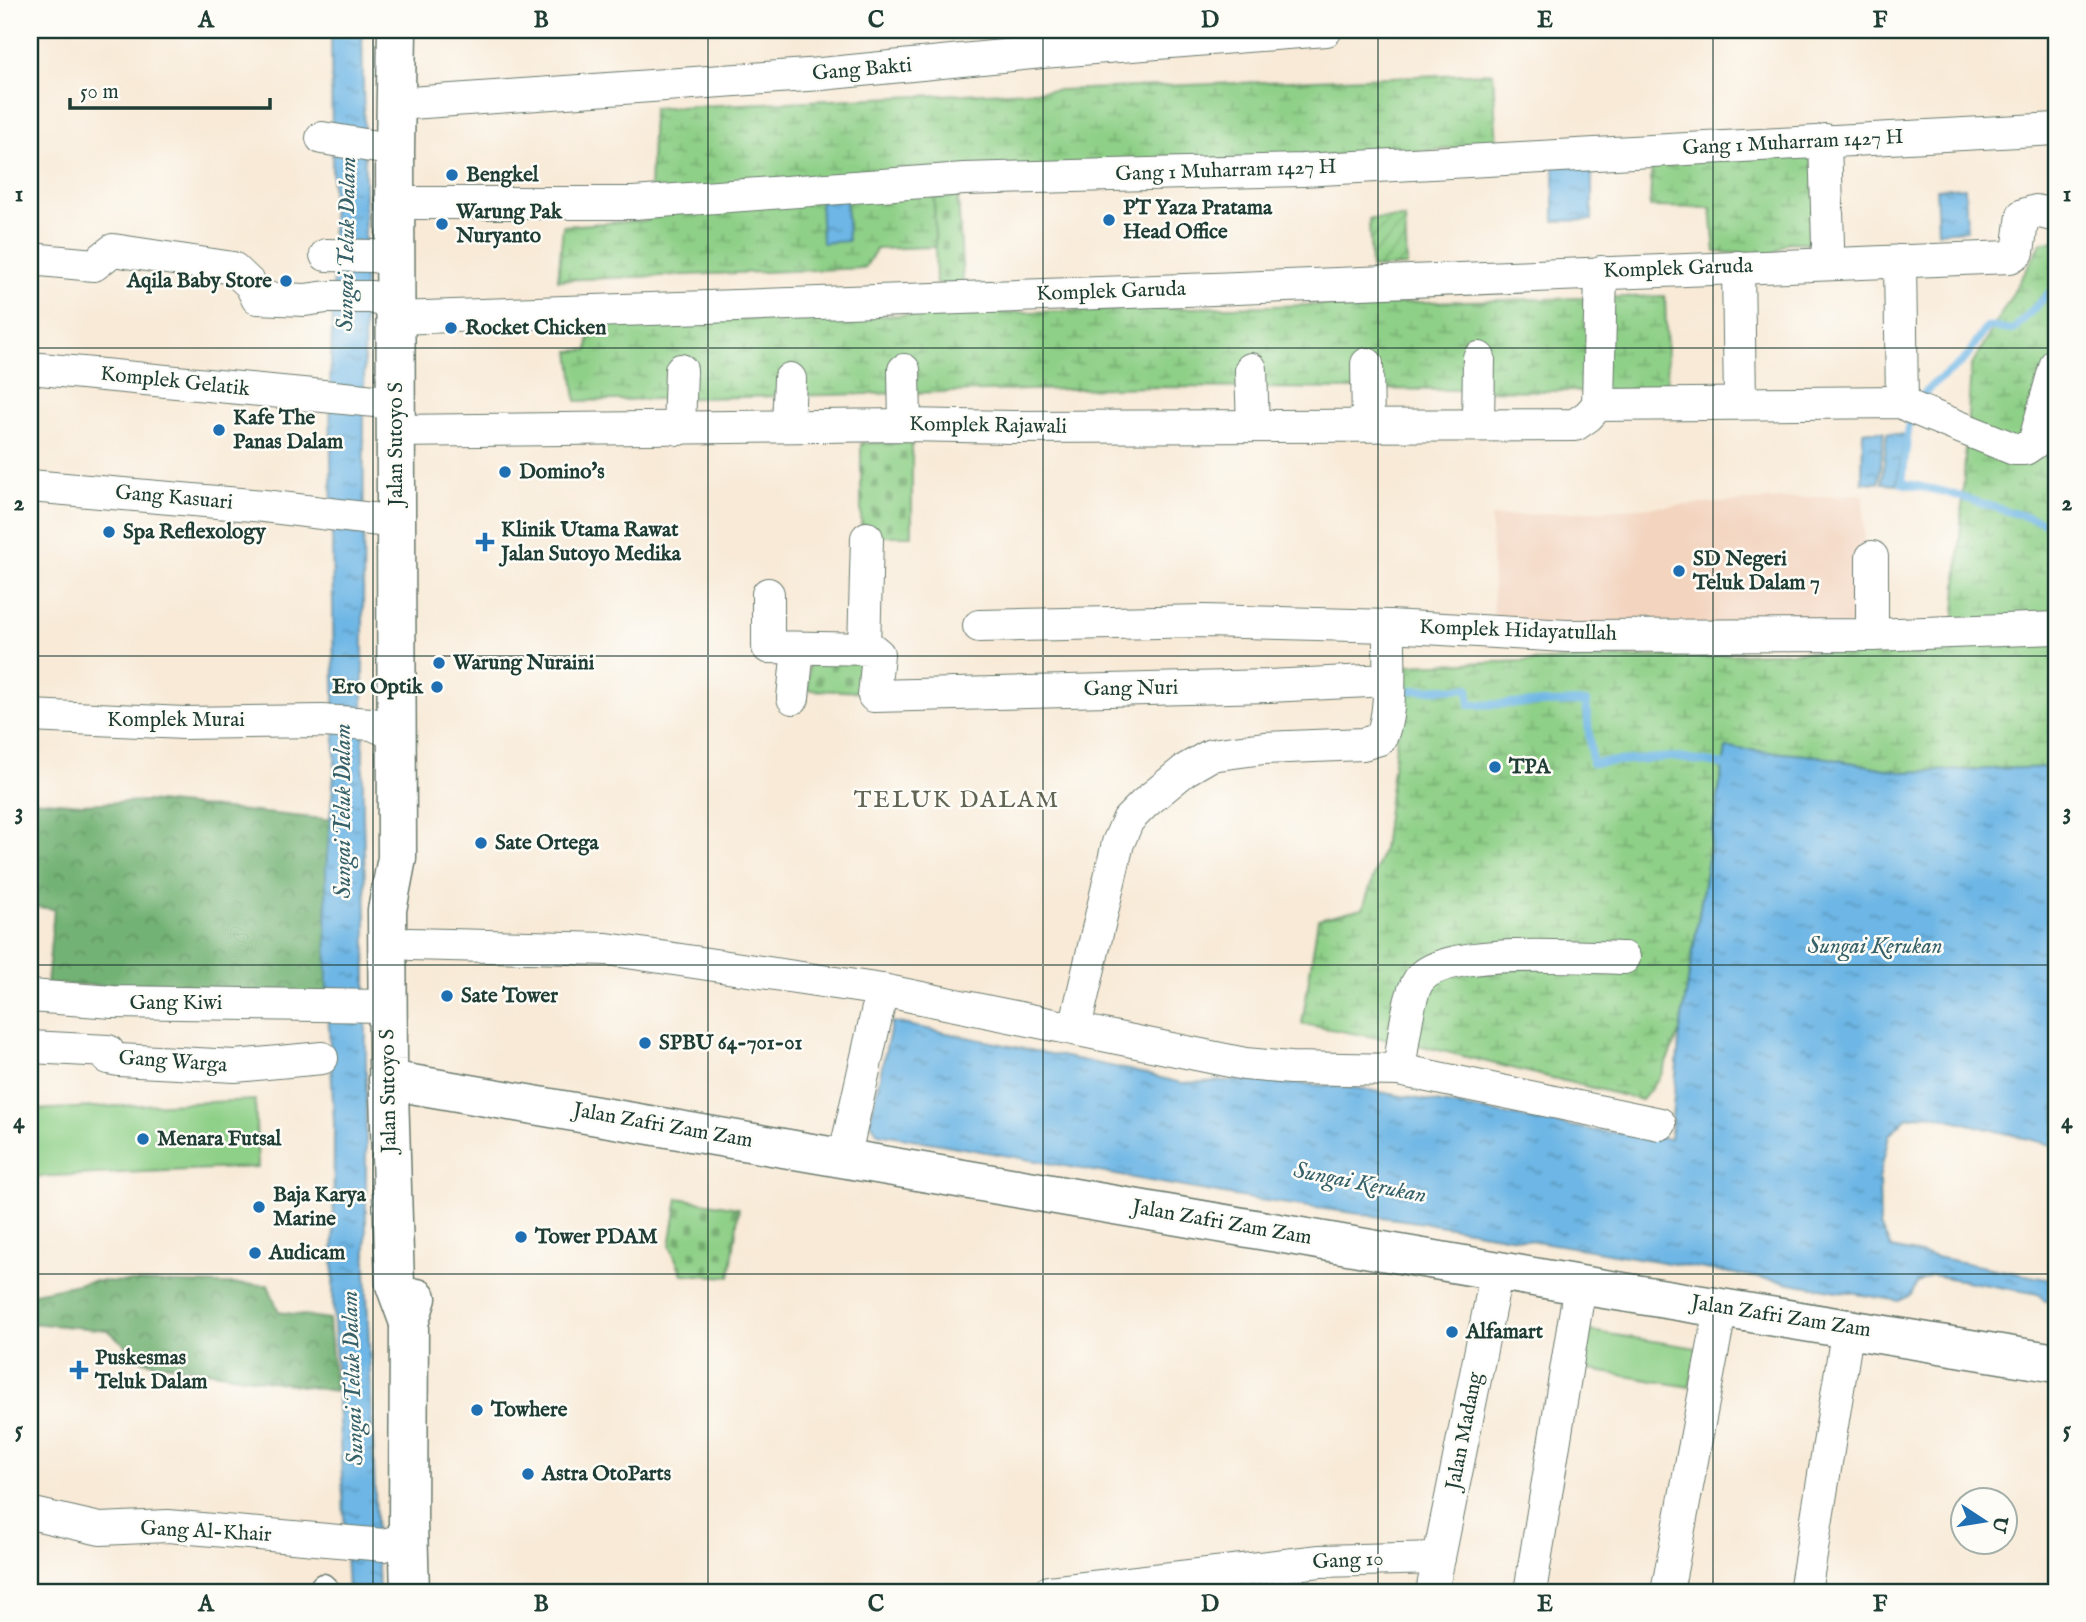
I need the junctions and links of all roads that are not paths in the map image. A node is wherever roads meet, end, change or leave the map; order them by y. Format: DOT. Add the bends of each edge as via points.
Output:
graph roads {
  1 [pos="397,30"];
  2 [pos="1326,30"];
  3 [pos="396,104"];
  4 [pos="2056,129"];
  5 [pos="322,138"];
  6 [pos="1825,141"];
  7 [pos="383,148"];
  8 [pos="396,202"];
  9 [pos="2056,216"];
  10 [pos="326,255"];
  11 [pos="384,258"];
  12 [pos="30,259"];
  13 [pos="1900,261"];
  14 [pos="1826,263"];
  15 [pos="1738,267"];
  16 [pos="1601,271"];
  17 [pos="388,307"];
  18 [pos="1479,358"];
  19 [pos="1367,364"];
  20 [pos="2056,364"];
  21 [pos="30,368"];
  22 [pos="1251,369"];
  23 [pos="681,370"];
  24 [pos="904,370"];
  25 [pos="790,379"];
  26 [pos="1740,403"];
  27 [pos="1912,407"];
  28 [pos="387,411"];
  29 [pos="1589,414"];
  30 [pos="905,425"];
  31 [pos="1368,425"];
  32 [pos="1479,425"];
  33 [pos="788,426"];
  34 [pos="1253,426"];
  35 [pos="679,429"];
  36 [pos="30,486"];
  37 [pos="384,520"];
  38 [pos="867,538"];
  39 [pos="1872,557"];
  40 [pos="768,594"];
  41 [pos="979,626"];
  42 [pos="1390,626"];
  43 [pos="2056,628"];
  44 [pos="1872,635"];
  45 [pos="798,648"];
  46 [pos="864,648"];
  47 [pos="1388,690"];
  48 [pos="793,698"];
  49 [pos="30,716"];
  50 [pos="385,729"];
  51 [pos="397,858"];
  52 [pos="410,944"];
  53 [pos="1624,958"];
  54 [pos="882,990"];
  55 [pos="30,996"];
  56 [pos="379,1005"];
  57 [pos="1075,1028"];
  58 [pos="30,1047"];
  59 [pos="322,1058"];
  60 [pos="1399,1070"];
  61 [pos="400,1082"];
  62 [pos="1660,1124"];
  63 [pos="844,1159"];
  64 [pos="1497,1270"];
  65 [pos="1580,1285"];
  66 [pos="1721,1307"];
  67 [pos="1848,1327"];
  68 [pos="2056,1363"];
  69 [pos="30,1513"];
  70 [pos="396,1541"];
  71 [pos="1439,1558"];
  72 [pos="410,1592"];
  73 [pos="1048,1592"];
  74 [pos="1432,1592"];
  75 [pos="1530,1592"];
  76 [pos="1668,1592"];
  77 [pos="1805,1592"];
  1 -- 3 [label="main road, Jalan Sutoyo S"];
  2 -- 3 [label="street, Gang Bakti" via="821,74"];
  3 -- 7 [label="main road, Jalan Sutoyo S"];
  4 -- 6 [label="street, Gang 1 Muharram 1427 H"];
  5 -- 7 [label="street"];
  6 -- 8 [label="street, Gang 1 Muharram 1427 H" via="1302,170 964,179 633,203"];
  6 -- 14 [label="street"];
  7 -- 8 [label="main road, Jalan Sutoyo S"];
  8 -- 11 [label="main road, Jalan Sutoyo S"];
  9 -- 13 [label="street, Komplek Garuda" via="2035,211 2023,215 2018,252 2010,257"];
  10 -- 11 [label="street"];
  11 -- 17 [label="main road, Jalan Sutoyo S"];
  12 -- 17 [label="street, Komplek Garuda" via="94,265 113,250 233,268 257,298 327,297"];
  13 -- 14 [label="street, Komplek Garuda"];
  13 -- 27 [label="street"];
  14 -- 15 [label="street, Komplek Garuda"];
  15 -- 16 [label="street, Komplek Garuda"];
  15 -- 26 [label="street"];
  16 -- 17 [label="street, Komplek Garuda" via="1213,289"];
  16 -- 29 [label="street"];
  17 -- 28 [label="main road, Jalan Sutoyo S"];
  18 -- 32 [label="street"];
  19 -- 31 [label="street"];
  20 -- 27 [label="street" via="2034,443 2025,449 2014,449"];
  21 -- 28 [label="street, Komplek Gelatik" via="321,396"];
  22 -- 34 [label="street"];
  23 -- 35 [label="street"];
  24 -- 30 [label="street"];
  25 -- 33 [label="street"];
  26 -- 27 [label="street, Komplek Rajawali"];
  26 -- 29 [label="street, Komplek Rajawali"];
  28 -- 35 [label="street, Komplek Rajawali"];
  28 -- 37 [label="main road, Jalan Sutoyo S"];
  29 -- 32 [label="street, Komplek Rajawali" via="1575,425"];
  30 -- 33 [label="street, Komplek Rajawali"];
  30 -- 34 [label="street, Komplek Rajawali"];
  31 -- 32 [label="street, Komplek Rajawali"];
  31 -- 34 [label="street, Komplek Rajawali"];
  33 -- 35 [label="street, Komplek Rajawali"];
  36 -- 37 [label="street, Gang Kasuari"];
  37 -- 50 [label="main road, Jalan Sutoyo S"];
  38 -- 46 [label="street"];
  39 -- 44 [label="street"];
  40 -- 45 [label="street" via="768,647"];
  41 -- 42 [label="street, Komplek Hidayatullah" via="1204,621"];
  42 -- 44 [label="street, Komplek Hidayatullah" via="1567,636"];
  42 -- 47 [label="street"];
  43 -- 44 [label="street, Komplek Hidayatullah"];
  45 -- 46 [label="street"];
  45 -- 48 [label="street"];
  46 -- 47 [label="street, Gang Nuri" via="877,654 874,696 1269,686"];
  47 -- 57 [label="street" via="1384,732 1374,743 1211,755 1185,770 1128,820 1118,843"];
  49 -- 50 [label="street, Komplek Murai" via="184,723 322,721"];
  50 -- 51 [label="main road, Jalan Sutoyo S"];
  51 -- 52 [label="main road, Jalan Sutoyo S" via="409,911"];
  51 -- 56 [label="main road, Jalan Sutoyo S" via="387,910"];
  52 -- 54 [label="street" via="607,949"];
  52 -- 61 [label="main road, Jalan Sutoyo S"];
  53 -- 60 [label="street" via="1511,955 1441,964 1425,972 1416,984"];
  54 -- 57 [label="street"];
  54 -- 63 [label="street"];
  55 -- 56 [label="street, Gang Kiwi" via="113,1002"];
  56 -- 61 [label="main road, Jalan Sutoyo S"];
  57 -- 60 [label="street" via="1245,1064"];
  58 -- 59 [label="street, Gang Warga" via="108,1051 108,1058 119,1060 235,1066"];
  60 -- 62 [label="street"];
  61 -- 63 [label="main road, Jalan Zafri Zam Zam"];
  61 -- 70 [label="main road, Jalan Sutoyo S" via="421,1282 409,1323"];
  63 -- 64 [label="main road, Jalan Zafri Zam Zam"];
  64 -- 65 [label="main road, Jalan Zafri Zam Zam"];
  64 -- 71 [label="street, Jalan Madang"];
  65 -- 66 [label="main road, Jalan Zafri Zam Zam"];
  65 -- 75 [label="street"];
  66 -- 67 [label="main road, Jalan Zafri Zam Zam"];
  66 -- 76 [label="street"];
  67 -- 68 [label="main road, Jalan Zafri Zam Zam"];
  67 -- 77 [label="street"];
  69 -- 70 [label="street, Gang Al-Khair" via="100,1530 168,1526 341,1542"];
  70 -- 72 [label="main road, Jalan Sutoyo S"];
  71 -- 73 [label="street, Gang 10" via="1320,1561"];
  71 -- 74 [label="street, Jalan Madang"];
}
